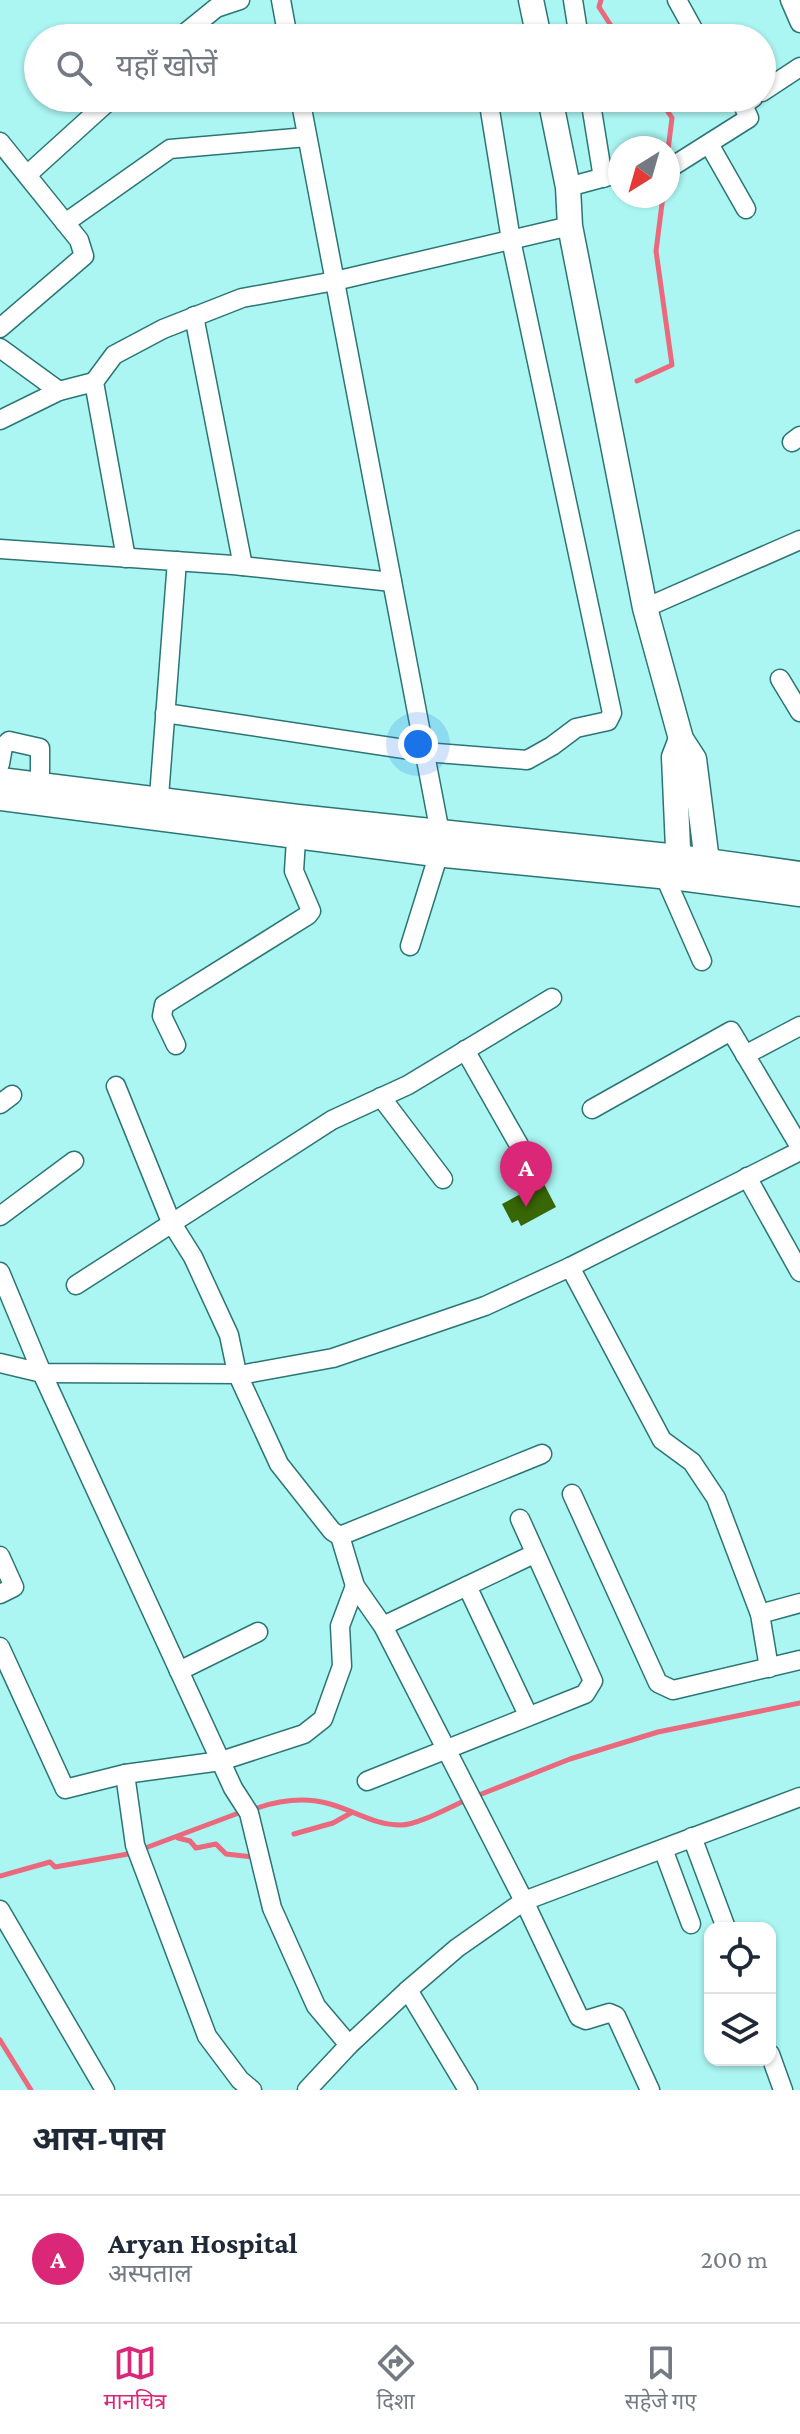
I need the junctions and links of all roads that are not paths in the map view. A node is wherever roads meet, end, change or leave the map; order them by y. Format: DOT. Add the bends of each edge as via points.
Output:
graph roads {
  1 [pos="240,0"];
  2 [pos="281,0"];
  3 [pos="531,0"];
  4 [pos="573,0"];
  5 [pos="677,0"];
  6 [pos="790,0"];
  7 [pos="800,23"];
  8 [pos="196,24"];
  9 [pos="285,24"];
  10 [pos="536,24"];
  11 [pos="577,24"];
  12 [pos="690,24"];
  13 [pos="800,67"];
  14 [pos="776,83"];
  15 [pos="97,112"];
  16 [pos="303,112"];
  17 [pos="490,112"];
  18 [pos="553,112"];
  19 [pos="594,112"];
  20 [pos="748,112"];
  21 [pos="307,137"];
  22 [pos="0,142"];
  23 [pos="709,144"];
  24 [pos="680,161"];
  25 [pos="608,162"];
  26 [pos="27,175"];
  27 [pos="608,177"];
  28 [pos="568,187"];
  29 [pos="746,209"];
  30 [pos="65,223"];
  31 [pos="570,226"];
  32 [pos="511,240"];
  33 [pos="335,281"];
  34 [pos="194,316"];
  35 [pos="0,328"];
  36 [pos="0,348"];
  37 [pos="94,382"];
  38 [pos="59,391"];
  39 [pos="0,420"];
  40 [pos="800,540"];
  41 [pos="0,549"];
  42 [pos="126,558"];
  43 [pos="177,561"];
  44 [pos="243,566"];
  45 [pos="392,582"];
  46 [pos="645,608"];
  47 [pos="780,679"];
  48 [pos="800,712"];
  49 [pos="165,713"];
  50 [pos="681,739"];
  51 [pos="424,752"];
  52 [pos="0,764"];
  53 [pos="0,780"];
  54 [pos="40,794"];
  55 [pos="0,798"];
  56 [pos="158,807"];
  57 [pos="296,827"];
  58 [pos="439,843"];
  59 [pos="674,871"];
  60 [pos="707,871"];
  61 [pos="800,874"];
  62 [pos="800,894"];
  63 [pos="410,946"];
  64 [pos="702,961"];
  65 [pos="552,998"];
  66 [pos="800,1026"];
  67 [pos="176,1045"];
  68 [pos="465,1050"];
  69 [pos="745,1055"];
  70 [pos="116,1086"];
  71 [pos="381,1097"];
  72 [pos="592,1109"];
  73 [pos="519,1145"];
  74 [pos="800,1149"];
  75 [pos="74,1161"];
  76 [pos="747,1177"];
  77 [pos="443,1179"];
  78 [pos="0,1216"];
  79 [pos="171,1222"];
  80 [pos="570,1267"];
  81 [pos="0,1272"];
  82 [pos="800,1272"];
  83 [pos="76,1285"];
  84 [pos="0,1363"];
  85 [pos="42,1373"];
  86 [pos="237,1373"];
  87 [pos="542,1454"];
  88 [pos="572,1494"];
  89 [pos="520,1519"];
  90 [pos="340,1536"];
  91 [pos="534,1554"];
  92 [pos="0,1556"];
  93 [pos="355,1586"];
  94 [pos="467,1586"];
  95 [pos="0,1594"];
  96 [pos="800,1603"];
  97 [pos="760,1614"];
  98 [pos="383,1626"];
  99 [pos="258,1632"];
  100 [pos="0,1647"];
  101 [pos="800,1660"];
  102 [pos="769,1668"];
  103 [pos="179,1671"];
  104 [pos="528,1715"];
  105 [pos="446,1748"];
  106 [pos="221,1761"];
  107 [pos="125,1774"];
  108 [pos="367,1781"];
  109 [pos="800,1797"];
  110 [pos="692,1837"];
  111 [pos="663,1849"];
  112 [pos="524,1901"];
  113 [pos="0,1910"];
  114 [pos="724,1922"];
  115 [pos="691,1924"];
  116 [pos="408,1990"];
  117 [pos="349,2045"];
  118 [pos="774,2066"];
  119 [pos="105,2090"];
  120 [pos="252,2090"];
  121 [pos="307,2090"];
  122 [pos="468,2090"];
  123 [pos="650,2090"];
  124 [pos="783,2090"];
  1 -- 8 [label="street" via="216,8"];
  2 -- 9 [label="street"];
  3 -- 10 [label="main road"];
  4 -- 11 [label="street"];
  5 -- 12 [label="street"];
  6 -- 7 [label="street"];
  13 -- 14 [label="street"];
  15 -- 26 [label="street"];
  16 -- 21 [label="street"];
  17 -- 32 [label="street"];
  18 -- 28 [label="main road"];
  19 -- 25 [label="street"];
  20 -- 23 [label="street" via="749,118"];
  21 -- 30 [label="street" via="170,149"];
  21 -- 33 [label="street"];
  22 -- 26 [label="street"];
  23 -- 24 [label="street"];
  23 -- 29 [label="street"];
  26 -- 30 [label="street"];
  27 -- 28 [label="street"];
  28 -- 31 [label="main road"];
  30 -- 35 [label="street" via="84,256"];
  31 -- 32 [label="street"];
  31 -- 46 [label="main road"];
  32 -- 33 [label="street"];
  32 -- 51 [label="street" via="612,713 608,721 576,728 527,760"];
  33 -- 34 [label="street" via="242,298"];
  33 -- 45 [label="street"];
  34 -- 37 [label="street" via="114,355"];
  34 -- 44 [label="street"];
  36 -- 38 [label="street"];
  37 -- 38 [label="street"];
  37 -- 42 [label="street"];
  38 -- 39 [label="street"];
  40 -- 46 [label="street"];
  41 -- 42 [label="street"];
  42 -- 43 [label="street"];
  43 -- 44 [label="street"];
  43 -- 49 [label="street"];
  44 -- 45 [label="street"];
  45 -- 51 [label="street"];
  46 -- 50 [label="main road"];
  47 -- 48 [label="street"];
  49 -- 51 [label="street"];
  49 -- 56 [label="street"];
  50 -- 59 [label="main road" via="674,757"];
  50 -- 60 [label="main road" via="694,759"];
  51 -- 58 [label="street"];
  52 -- 54 [label="street" via="9,741 38,746"];
  53 -- 54 [label="main road"];
  54 -- 55 [label="main road"];
  54 -- 56 [label="main road"];
  56 -- 57 [label="main road"];
  57 -- 58 [label="main road"];
  57 -- 67 [label="street" via="294,871 311,911 164,1005 162,1016"];
  58 -- 59 [label="main road"];
  58 -- 63 [label="street"];
  59 -- 60 [label="main road"];
  59 -- 64 [label="street"];
  60 -- 61 [label="main road"];
  60 -- 62 [label="main road"];
  65 -- 68 [label="street"];
  66 -- 69 [label="street"];
  68 -- 71 [label="street"];
  68 -- 73 [label="street"];
  69 -- 72 [label="street" via="731,1031"];
  69 -- 74 [label="street"];
  70 -- 79 [label="street"];
  71 -- 77 [label="street"];
  71 -- 79 [label="street" via="332,1120"];
  74 -- 76 [label="street"];
  75 -- 78 [label="street"];
  76 -- 80 [label="street"];
  76 -- 82 [label="street"];
  79 -- 83 [label="street"];
  79 -- 86 [label="street" via="229,1335"];
  80 -- 86 [label="street" via="485,1306 333,1358"];
  80 -- 97 [label="street" via="662,1440 692,1462 716,1498"];
  81 -- 85 [label="street"];
  84 -- 85 [label="street"];
  85 -- 86 [label="street"];
  85 -- 103 [label="street"];
  86 -- 90 [label="street" via="279,1464"];
  87 -- 90 [label="street"];
  88 -- 102 [label="street" via="658,1683 673,1690"];
  89 -- 91 [label="street"];
  90 -- 93 [label="street"];
  91 -- 94 [label="street"];
  91 -- 104 [label="street" via="593,1681 585,1694"];
  92 -- 95 [label="street" via="14,1587"];
  93 -- 98 [label="street"];
  93 -- 106 [label="street" via="340,1626 342,1666 323,1719 304,1734"];
  94 -- 98 [label="street"];
  94 -- 104 [label="street"];
  96 -- 97 [label="street"];
  97 -- 102 [label="street"];
  98 -- 105 [label="street"];
  99 -- 103 [label="street"];
  100 -- 107 [label="street" via="65,1789"];
  101 -- 102 [label="street"];
  103 -- 106 [label="street"];
  104 -- 105 [label="street"];
  105 -- 108 [label="street"];
  105 -- 112 [label="street"];
  106 -- 107 [label="street"];
  106 -- 117 [label="street" via="249,1813 272,1908 309,1992"];
  107 -- 120 [label="street" via="135,1845 207,2036"];
  109 -- 110 [label="street"];
  110 -- 111 [label="street"];
  110 -- 114 [label="street"];
  111 -- 112 [label="street"];
  111 -- 115 [label="street"];
  112 -- 116 [label="street"];
  112 -- 123 [label="street" via="579,2017 616,2016"];
  113 -- 119 [label="street"];
  116 -- 117 [label="street"];
  116 -- 122 [label="street"];
  117 -- 121 [label="street"];
  118 -- 124 [label="street"];
}
